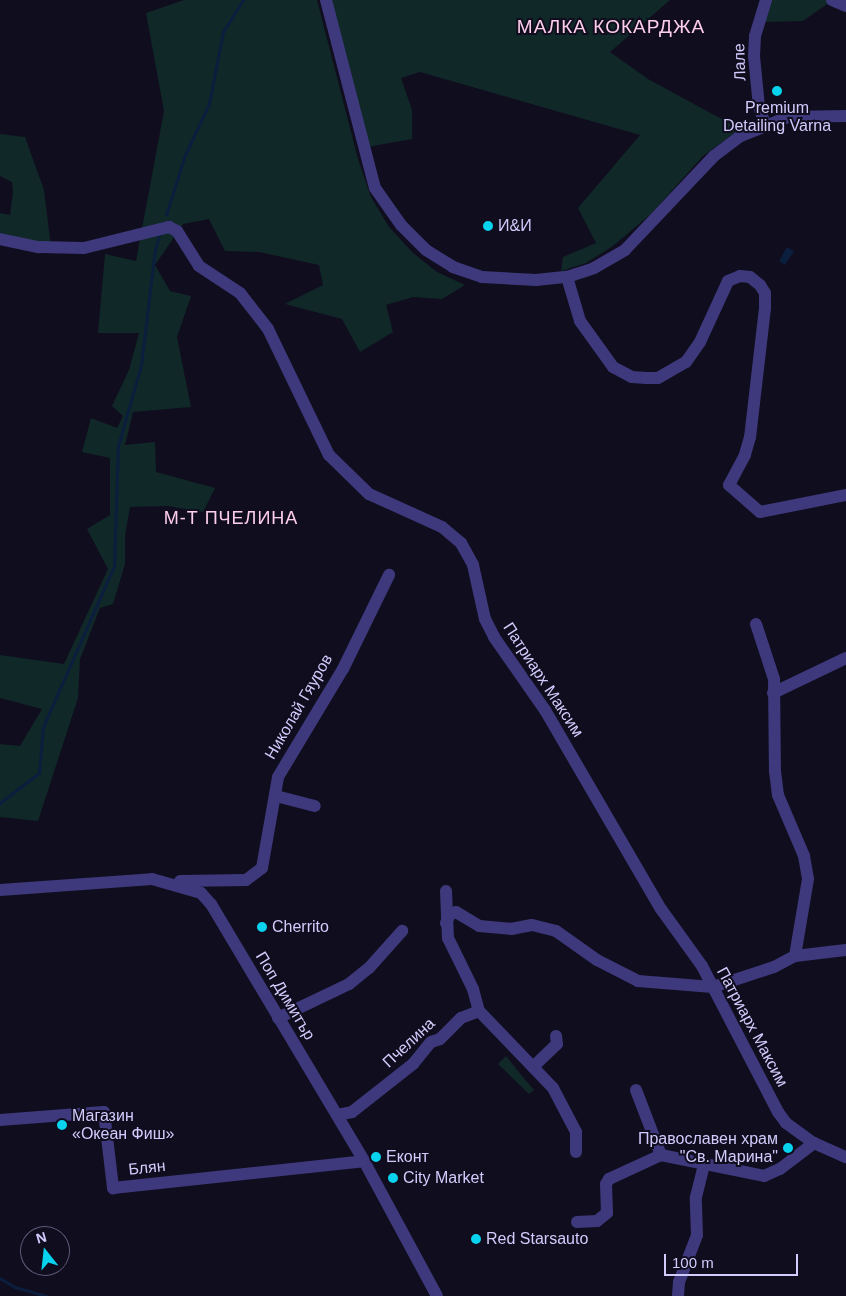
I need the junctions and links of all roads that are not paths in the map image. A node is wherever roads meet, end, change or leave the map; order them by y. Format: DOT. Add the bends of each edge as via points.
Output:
graph roads {
  1 [pos="326,0"];
  2 [pos="766,0"];
  3 [pos="832,0"];
  4 [pos="846,6"];
  5 [pos="846,116"];
  6 [pos="765,124"];
  7 [pos="0,239"];
  8 [pos="567,277"];
  9 [pos="846,495"];
  10 [pos="389,575"];
  11 [pos="756,624"];
  12 [pos="846,658"];
  13 [pos="773,693"];
  14 [pos="276,796"];
  15 [pos="315,806"];
  16 [pos="152,879"];
  17 [pos="0,890"];
  18 [pos="446,891"];
  19 [pos="446,923"];
  20 [pos="402,930"];
  21 [pos="846,950"];
  22 [pos="795,956"];
  23 [pos="713,987"];
  24 [pos="479,1012"];
  25 [pos="278,1018"];
  26 [pos="556,1036"];
  27 [pos="533,1067"];
  28 [pos="636,1090"];
  29 [pos="337,1115"];
  30 [pos="0,1120"];
  31 [pos="814,1143"];
  32 [pos="576,1152"];
  33 [pos="661,1155"];
  34 [pos="846,1158"];
  35 [pos="364,1161"];
  36 [pos="704,1164"];
  37 [pos="577,1222"];
  38 [pos="437,1296"];
  39 [pos="678,1296"];
  1 -- 8 [label="street" via="375,188 401,225 433,255 453,267 482,277 516,281"];
  2 -- 6 [label="street, Лале" via="755,36 754,56 759,107"];
  3 -- 4 [label="street"];
  5 -- 6 [label="street" via="808,115"];
  6 -- 8 [label="street" via="741,136 714,156 624,250 594,268"];
  7 -- 23 [label="street, Патриарх Максим" via="40,247 84,248 118,242 151,230 172,229 199,266 240,293 256,311 286,363 329,455 369,494 442,527 460,543 473,565 485,619 494,637 545,710 635,867"];
  8 -- 9 [label="street" via="580,321 613,368 632,377 646,378 658,378 686,362 700,342 728,281 740,276 750,277 764,293 765,308 750,437 729,486 760,512"];
  10 -- 14 [label="street, Николай Гяуров" via="339,677 278,777"];
  11 -- 13 [label="street" via="771,666"];
  12 -- 13 [label="street"];
  13 -- 22 [label="street" via="778,795 804,856 808,879"];
  14 -- 15 [label="street"];
  14 -- 16 [label="street, Николай Гяуров" via="266,858 255,876 213,883"];
  16 -- 17 [label="street, Поп Димитър"];
  16 -- 25 [label="street, Поп Димитър" via="201,893 211,904"];
  18 -- 19 [label="street"];
  19 -- 23 [label="street" via="450,914 456,912 479,926 511,929 532,925 556,931 597,960 638,980"];
  19 -- 24 [label="street" via="448,938 473,989"];
  20 -- 25 [label="street" via="369,968 349,984"];
  21 -- 22 [label="street"];
  22 -- 23 [label="street" via="774,967"];
  23 -- 31 [label="street, Патриарх Максим" via="778,1112 786,1123"];
  24 -- 27 [label="street"];
  24 -- 29 [label="street, Пчелина" via="464,1016 440,1039 430,1042 413,1064 352,1112"];
  25 -- 29 [label="street, Поп Димитър"];
  26 -- 27 [label="street" via="557,1044"];
  27 -- 32 [label="street" via="553,1088 576,1132"];
  28 -- 33 [label="street"];
  29 -- 35 [label="street, Поп Димитър"];
  30 -- 35 [label="street, Блян" via="104,1112 113,1188"];
  31 -- 34 [label="street, Патриарх Максим"];
  31 -- 36 [label="street" via="780,1169 764,1176"];
  33 -- 36 [label="street"];
  33 -- 37 [label="street" via="609,1179 606,1184 607,1213 597,1221"];
  35 -- 38 [label="street, Поп Димитър"];
  36 -- 39 [label="street" via="696,1197 697,1235 679,1282"];
}
